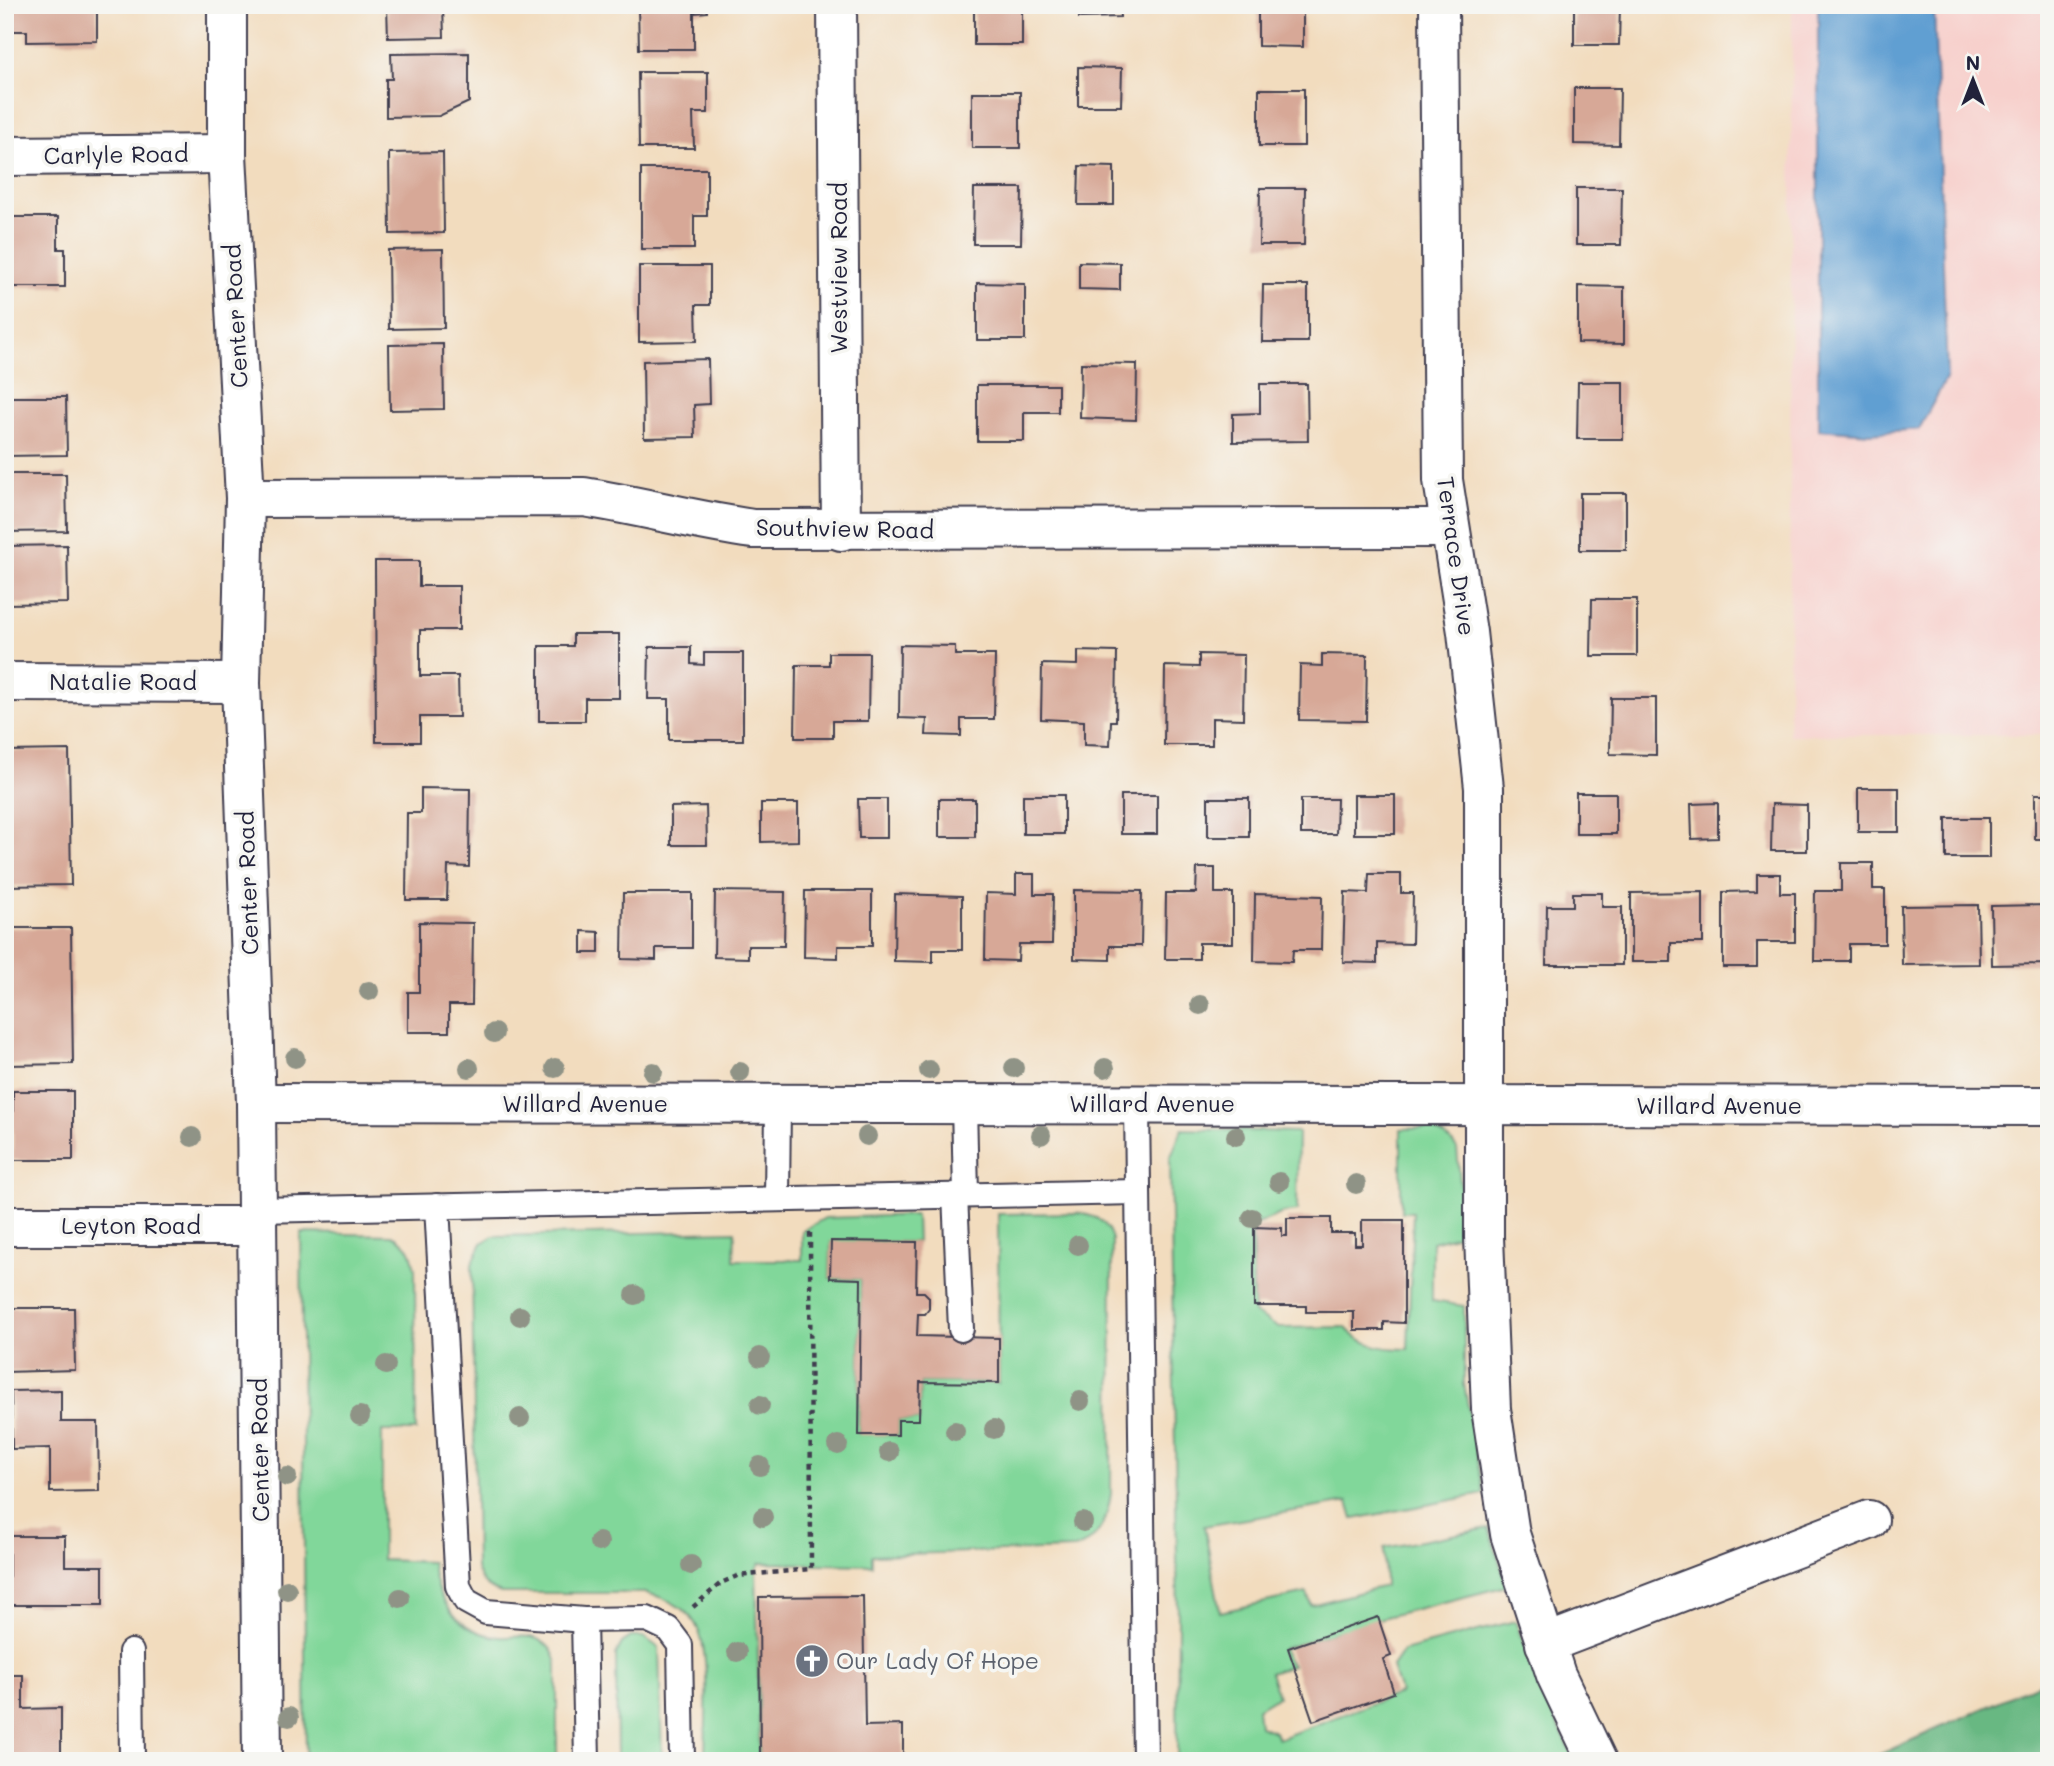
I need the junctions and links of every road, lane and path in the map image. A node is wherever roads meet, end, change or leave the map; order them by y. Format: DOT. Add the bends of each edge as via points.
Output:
graph roads {
  1 [pos="227,5"];
  2 [pos="837,5"];
  3 [pos="1439,5"];
  4 [pos="227,154"];
  5 [pos="5,156"];
  6 [pos="245,498"];
  7 [pos="1449,528"];
  8 [pos="841,531"];
  9 [pos="5,682"];
  10 [pos="241,683"];
  11 [pos="256,1103"];
  12 [pos="778,1104"];
  13 [pos="964,1104"];
  14 [pos="1137,1104"];
  15 [pos="1483,1106"];
  16 [pos="2049,1106"];
  17 [pos="1137,1192"];
  18 [pos="960,1195"];
  19 [pos="777,1199"];
  20 [pos="810,1199"];
  21 [pos="437,1206"];
  22 [pos="257,1218"];
  23 [pos="5,1226"];
  24 [pos="961,1329"];
  25 [pos="1869,1520"];
  26 [pos="584,1620"];
  27 [pos="668,1629"];
  28 [pos="1545,1644"];
  29 [pos="131,1652"];
  30 [pos="132,1761"];
  31 [pos="262,1761"];
  32 [pos="587,1761"];
  33 [pos="682,1761"];
  34 [pos="1145,1761"];
  35 [pos="1597,1761"];
  1 -- 4 [label="street, Center Road"];
  2 -- 8 [label="street, Westview Road"];
  3 -- 7 [label="street, Terrace Drive" via="1443,480"];
  4 -- 5 [label="street, Carlyle Road"];
  4 -- 6 [label="street, Center Road"];
  6 -- 8 [label="street, Southview Road" via="584,496 692,521 753,529"];
  6 -- 10 [label="street, Center Road"];
  7 -- 8 [label="street, Southview Road"];
  7 -- 15 [label="street, Terrace Drive" via="1467,632 1484,788"];
  9 -- 10 [label="street, Natalie Road"];
  10 -- 11 [label="street, Center Road"];
  11 -- 12 [label="street, Willard Avenue"];
  11 -- 22 [label="street, Center Road"];
  12 -- 13 [label="street, Willard Avenue"];
  12 -- 19 [label="lane"];
  13 -- 14 [label="street, Willard Avenue"];
  13 -- 18 [label="lane"];
  14 -- 15 [label="street, Willard Avenue"];
  14 -- 17 [label="lane"];
  15 -- 16 [label="street, Willard Avenue"];
  15 -- 28 [label="street, Terrace Drive" via="1491,1409 1510,1534"];
  17 -- 18 [label="lane"];
  17 -- 34 [label="lane"];
  18 -- 20 [label="lane"];
  18 -- 24 [label="lane"];
  19 -- 20 [label="lane"];
  19 -- 21 [label="lane"];
  20 -- 27 [label="path" via="811,1569 737,1576 720,1583"];
  21 -- 22 [label="lane"];
  21 -- 26 [label="lane" via="458,1586 466,1601 486,1612"];
  22 -- 23 [label="street, Leyton Road"];
  22 -- 31 [label="street, Center Road"];
  25 -- 28 [label="street"];
  26 -- 27 [label="lane" via="648,1619"];
  26 -- 32 [label="lane"];
  27 -- 33 [label="lane" via="680,1645"];
  28 -- 35 [label="street, Terrace Drive"];
  29 -- 30 [label="lane"];
}
